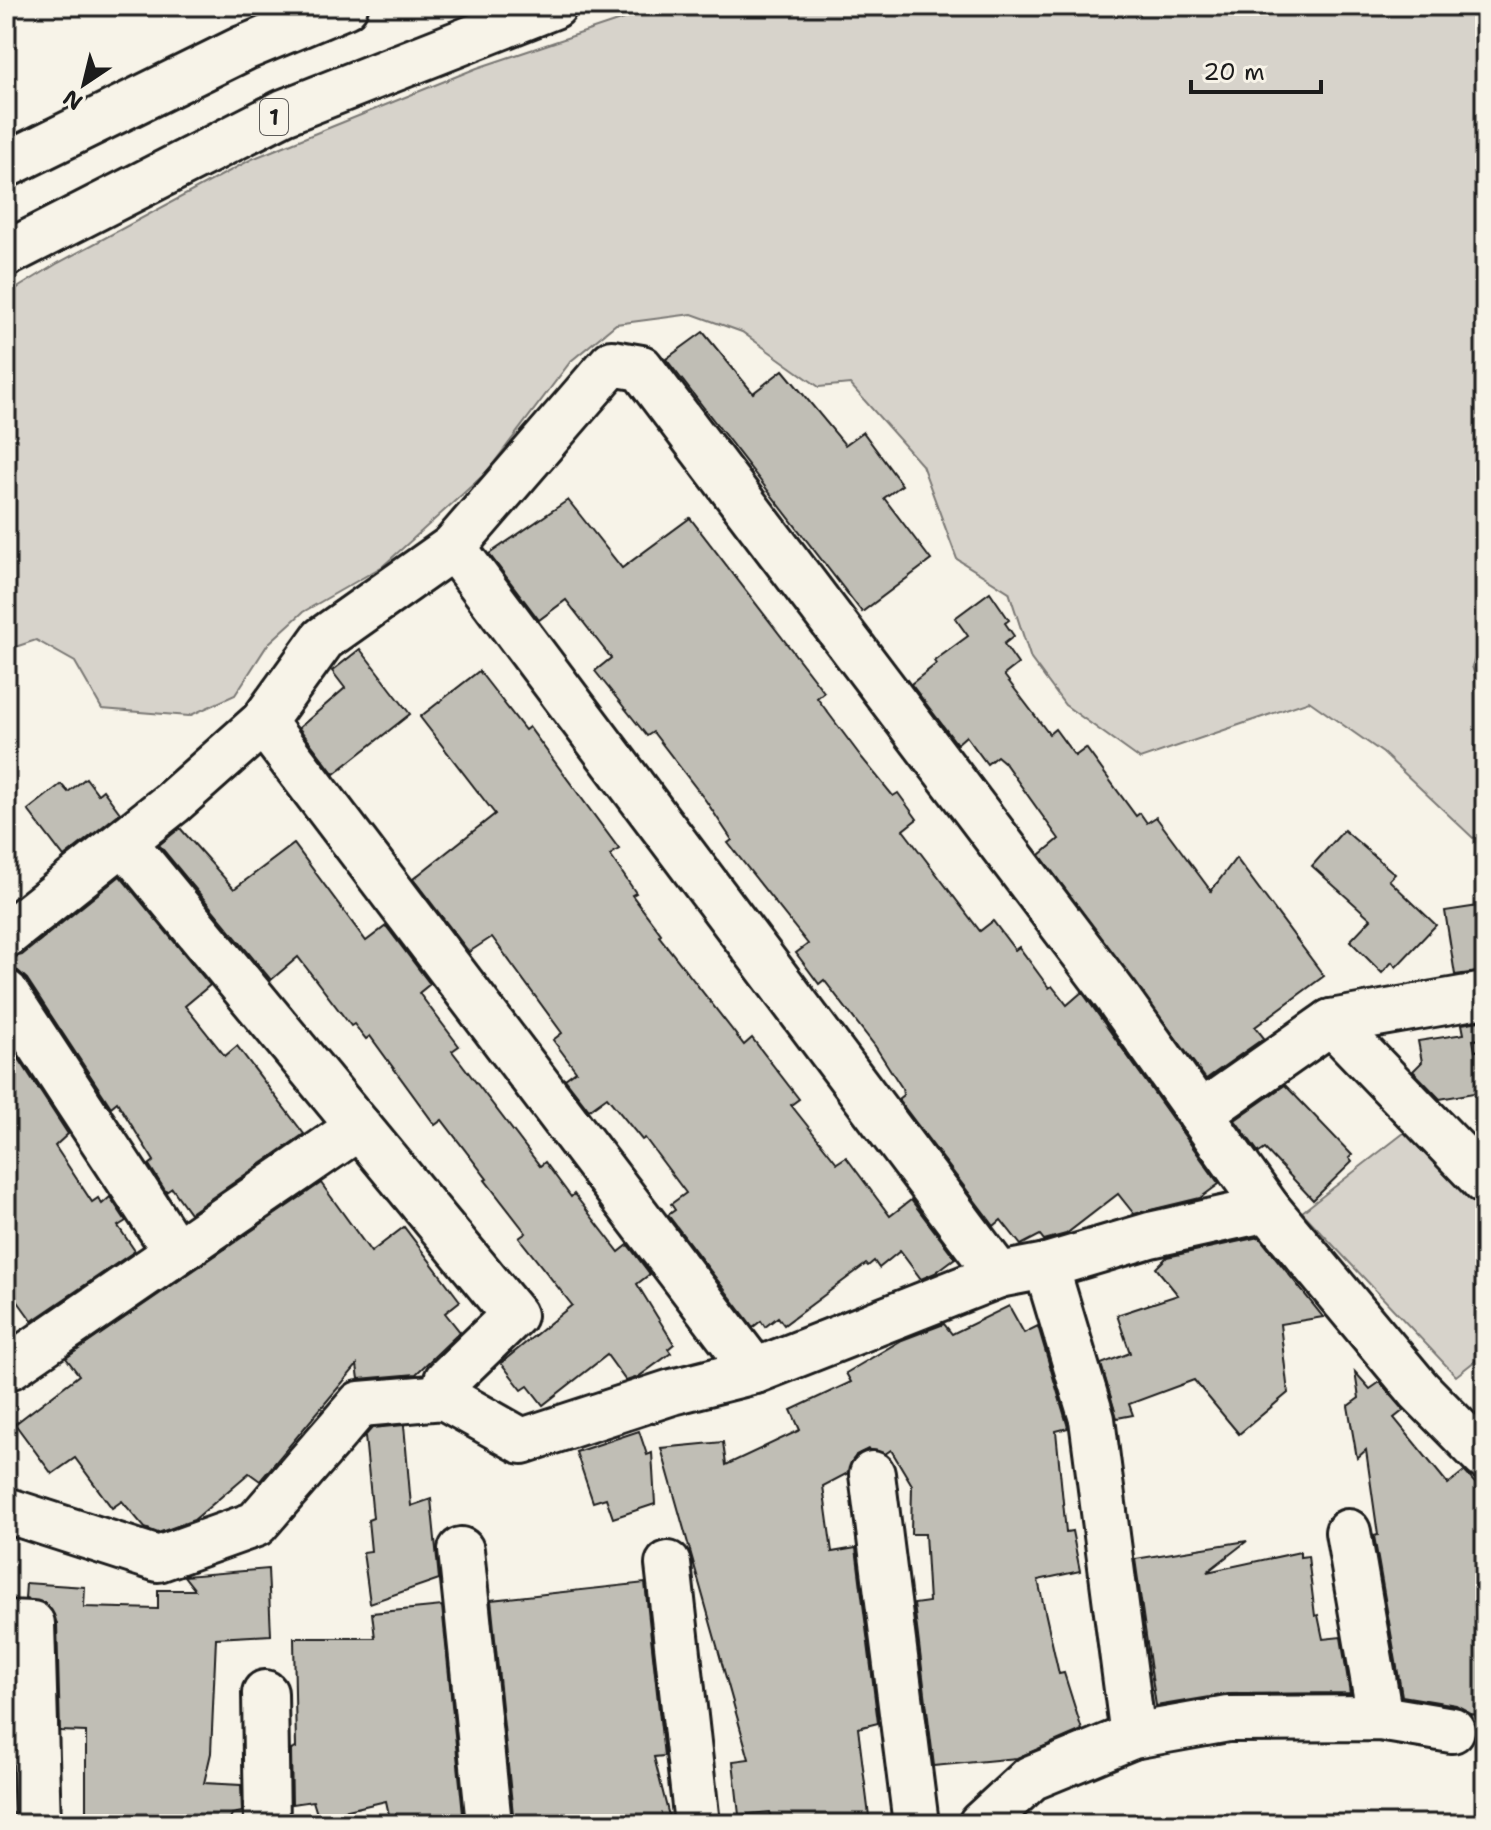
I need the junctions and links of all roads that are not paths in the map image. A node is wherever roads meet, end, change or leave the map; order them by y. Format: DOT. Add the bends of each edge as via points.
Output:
graph roads {
  1 [pos="345,6"];
  2 [pos="554,6"];
  3 [pos="6,165"];
  4 [pos="6,254"];
  5 [pos="453,547"];
  6 [pos="263,722"];
  7 [pos="124,842"];
  8 [pos="6,935"];
  9 [pos="6,993"];
  10 [pos="1485,995"];
  11 [pos="1331,1022"];
  12 [pos="1200,1114"];
  13 [pos="359,1127"];
  14 [pos="1485,1182"];
  15 [pos="1268,1209"];
  16 [pos="176,1252"];
  17 [pos="1046,1266"];
  18 [pos="999,1275"];
  19 [pos="6,1360"];
  20 [pos="755,1371"];
  21 [pos="444,1397"];
  22 [pos="1485,1457"];
  23 [pos="872,1474"];
  24 [pos="6,1510"];
  25 [pos="1348,1532"];
  26 [pos="461,1550"];
  27 [pos="668,1564"];
  28 [pos="6,1623"];
  29 [pos="265,1693"];
  30 [pos="1380,1718"];
  31 [pos="1452,1730"];
  32 [pos="1133,1736"];
  33 [pos="38,1824"];
  34 [pos="267,1824"];
  35 [pos="489,1824"];
  36 [pos="697,1824"];
  37 [pos="916,1824"];
  38 [pos="981,1824"];
  1 -- 3 [label="main road" via="244,48"];
  2 -- 4 [label="main road, 1" via="284,112"];
  5 -- 6 [label="main road" via="323,639"];
  5 -- 12 [label="main road" via="612,363 641,368"];
  5 -- 18 [label="main road"];
  6 -- 7 [label="main road"];
  6 -- 20 [label="main road"];
  7 -- 8 [label="main road"];
  7 -- 13 [label="main road"];
  9 -- 16 [label="main road"];
  10 -- 11 [label="main road"];
  11 -- 12 [label="main road"];
  11 -- 14 [label="main road"];
  12 -- 15 [label="main road"];
  13 -- 16 [label="main road"];
  13 -- 21 [label="main road" via="514,1315 447,1380"];
  15 -- 17 [label="main road" via="1150,1235"];
  15 -- 22 [label="main road" via="1419,1390"];
  16 -- 19 [label="main road" via="11,1366"];
  17 -- 18 [label="main road"];
  17 -- 32 [label="main road" via="1092,1419"];
  18 -- 20 [label="main road"];
  20 -- 21 [label="main road" via="522,1441"];
  21 -- 24 [label="main road" via="360,1404 256,1524 158,1559"];
  23 -- 37 [label="main road"];
  25 -- 30 [label="main road"];
  26 -- 35 [label="main road"];
  27 -- 36 [label="main road"];
  28 -- 33 [label="main road" via="32,1624"];
  29 -- 34 [label="main road"];
  30 -- 31 [label="main road"];
  30 -- 32 [label="main road" via="1228,1719"];
  32 -- 38 [label="main road" via="1031,1778"];
}
